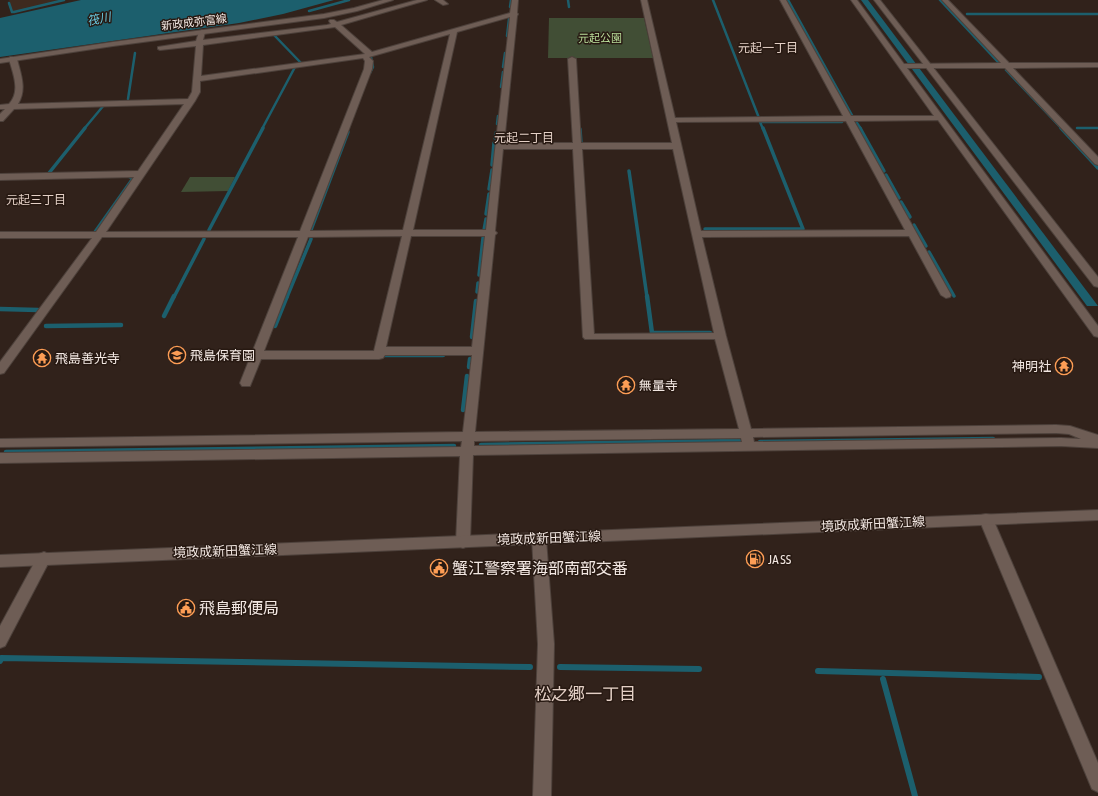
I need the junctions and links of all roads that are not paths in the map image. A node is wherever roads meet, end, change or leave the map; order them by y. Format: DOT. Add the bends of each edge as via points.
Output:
graph roads {
  1 [pos="390,0"];
  2 [pos="400,0"];
  3 [pos="424,0"];
  4 [pos="438,0"];
  5 [pos="515,0"];
  6 [pos="644,0"];
  7 [pos="783,0"];
  8 [pos="854,0"];
  9 [pos="877,0"];
  10 [pos="945,0"];
  11 [pos="409,4"];
  12 [pos="445,4"];
  13 [pos="515,14"];
  14 [pos="324,16"];
  15 [pos="336,24"];
  16 [pos="454,31"];
  17 [pos="202,32"];
  18 [pos="199,43"];
  19 [pos="160,48"];
  20 [pos="368,55"];
  21 [pos="13,59"];
  22 [pos="572,59"];
  23 [pos="0,61"];
  24 [pos="1098,65"];
  25 [pos="904,66"];
  26 [pos="1008,66"];
  27 [pos="927,67"];
  28 [pos="196,79"];
  29 [pos="190,101"];
  30 [pos="13,105"];
  31 [pos="0,107"];
  32 [pos="939,118"];
  33 [pos="0,119"];
  34 [pos="671,120"];
  35 [pos="849,120"];
  36 [pos="501,146"];
  37 [pos="577,146"];
  38 [pos="677,146"];
  39 [pos="1098,162"];
  40 [pos="142,174"];
  41 [pos="0,177"];
  42 [pos="492,233"];
  43 [pos="912,233"];
  44 [pos="303,234"];
  45 [pos="407,234"];
  46 [pos="697,234"];
  47 [pos="0,235"];
  48 [pos="99,235"];
  49 [pos="1098,284"];
  50 [pos="946,295"];
  51 [pos="1098,334"];
  52 [pos="720,336"];
  53 [pos="380,351"];
  54 [pos="478,351"];
  55 [pos="256,356"];
  56 [pos="0,370"];
  57 [pos="246,383"];
  58 [pos="746,433"];
  59 [pos="469,438"];
  60 [pos="1098,440"];
  61 [pos="0,443"];
  62 [pos="1098,444"];
  63 [pos="750,447"];
  64 [pos="467,451"];
  65 [pos="0,458"];
  66 [pos="1098,514"];
  67 [pos="986,519"];
  68 [pos="539,539"];
  69 [pos="463,542"];
  70 [pos="44,558"];
  71 [pos="0,560"];
  72 [pos="0,641"];
  73 [pos="1098,783"];
  74 [pos="542,796"];
  1 -- 14 [label="street, 新政成弥富線" via="349,12"];
  2 -- 11 [label="street"];
  3 -- 11 [label="street"];
  4 -- 12 [label="street"];
  5 -- 13 [label="street"];
  6 -- 34 [label="street"];
  7 -- 35 [label="street"];
  8 -- 25 [label="street"];
  9 -- 27 [label="street"];
  10 -- 26 [label="street"];
  11 -- 15 [label="street"];
  13 -- 16 [label="street"];
  13 -- 36 [label="street"];
  14 -- 15 [label="street"];
  14 -- 17 [label="street, 新政成弥富線"];
  15 -- 18 [label="street"];
  15 -- 20 [label="street"];
  16 -- 20 [label="street"];
  16 -- 45 [label="street"];
  17 -- 18 [label="street"];
  17 -- 21 [label="street, 新政成弥富線"];
  18 -- 19 [label="street"];
  18 -- 28 [label="street"];
  20 -- 28 [label="street"];
  20 -- 44 [label="street" via="368,68"];
  21 -- 23 [label="street, 新政成弥富線"];
  21 -- 30 [label="street" via="21,91 19,99"];
  22 -- 37 [label="street"];
  24 -- 26 [label="street"];
  25 -- 27 [label="street"];
  25 -- 32 [label="street"];
  26 -- 27 [label="street"];
  26 -- 39 [label="street"];
  27 -- 49 [label="street"];
  28 -- 29 [label="street" via="196,92"];
  29 -- 30 [label="street"];
  29 -- 40 [label="street"];
  30 -- 31 [label="street"];
  30 -- 33 [label="street"];
  32 -- 35 [label="street"];
  32 -- 51 [label="street"];
  34 -- 35 [label="street"];
  34 -- 38 [label="street"];
  35 -- 43 [label="street"];
  36 -- 37 [label="street"];
  36 -- 42 [label="street"];
  37 -- 38 [label="street"];
  37 -- 52 [label="street" via="589,337"];
  38 -- 46 [label="street"];
  40 -- 41 [label="street"];
  40 -- 48 [label="street"];
  42 -- 45 [label="street"];
  42 -- 54 [label="street"];
  43 -- 46 [label="street"];
  43 -- 50 [label="street"];
  44 -- 45 [label="street"];
  44 -- 48 [label="street"];
  44 -- 55 [label="street"];
  45 -- 53 [label="street"];
  46 -- 52 [label="street"];
  47 -- 48 [label="street"];
  48 -- 56 [label="street"];
  52 -- 58 [label="street"];
  53 -- 54 [label="street"];
  53 -- 55 [label="street" via="379,355"];
  54 -- 59 [label="street"];
  55 -- 57 [label="street"];
  58 -- 59 [label="street"];
  58 -- 60 [label="street" via="1056,429 1070,430"];
  58 -- 63 [label="street"];
  59 -- 61 [label="street"];
  59 -- 64 [label="street"];
  62 -- 63 [label="street" via="1061,442"];
  63 -- 64 [label="street"];
  64 -- 65 [label="street"];
  64 -- 69 [label="street"];
  66 -- 67 [label="street, 境政成新田蟹江線"];
  67 -- 68 [label="street, 境政成新田蟹江線"];
  67 -- 73 [label="street"];
  68 -- 69 [label="street, 境政成新田蟹江線"];
  68 -- 74 [label="street" via="546,644"];
  69 -- 70 [label="street, 境政成新田蟹江線"];
  70 -- 71 [label="street, 境政成新田蟹江線"];
  70 -- 72 [label="street"];
}
